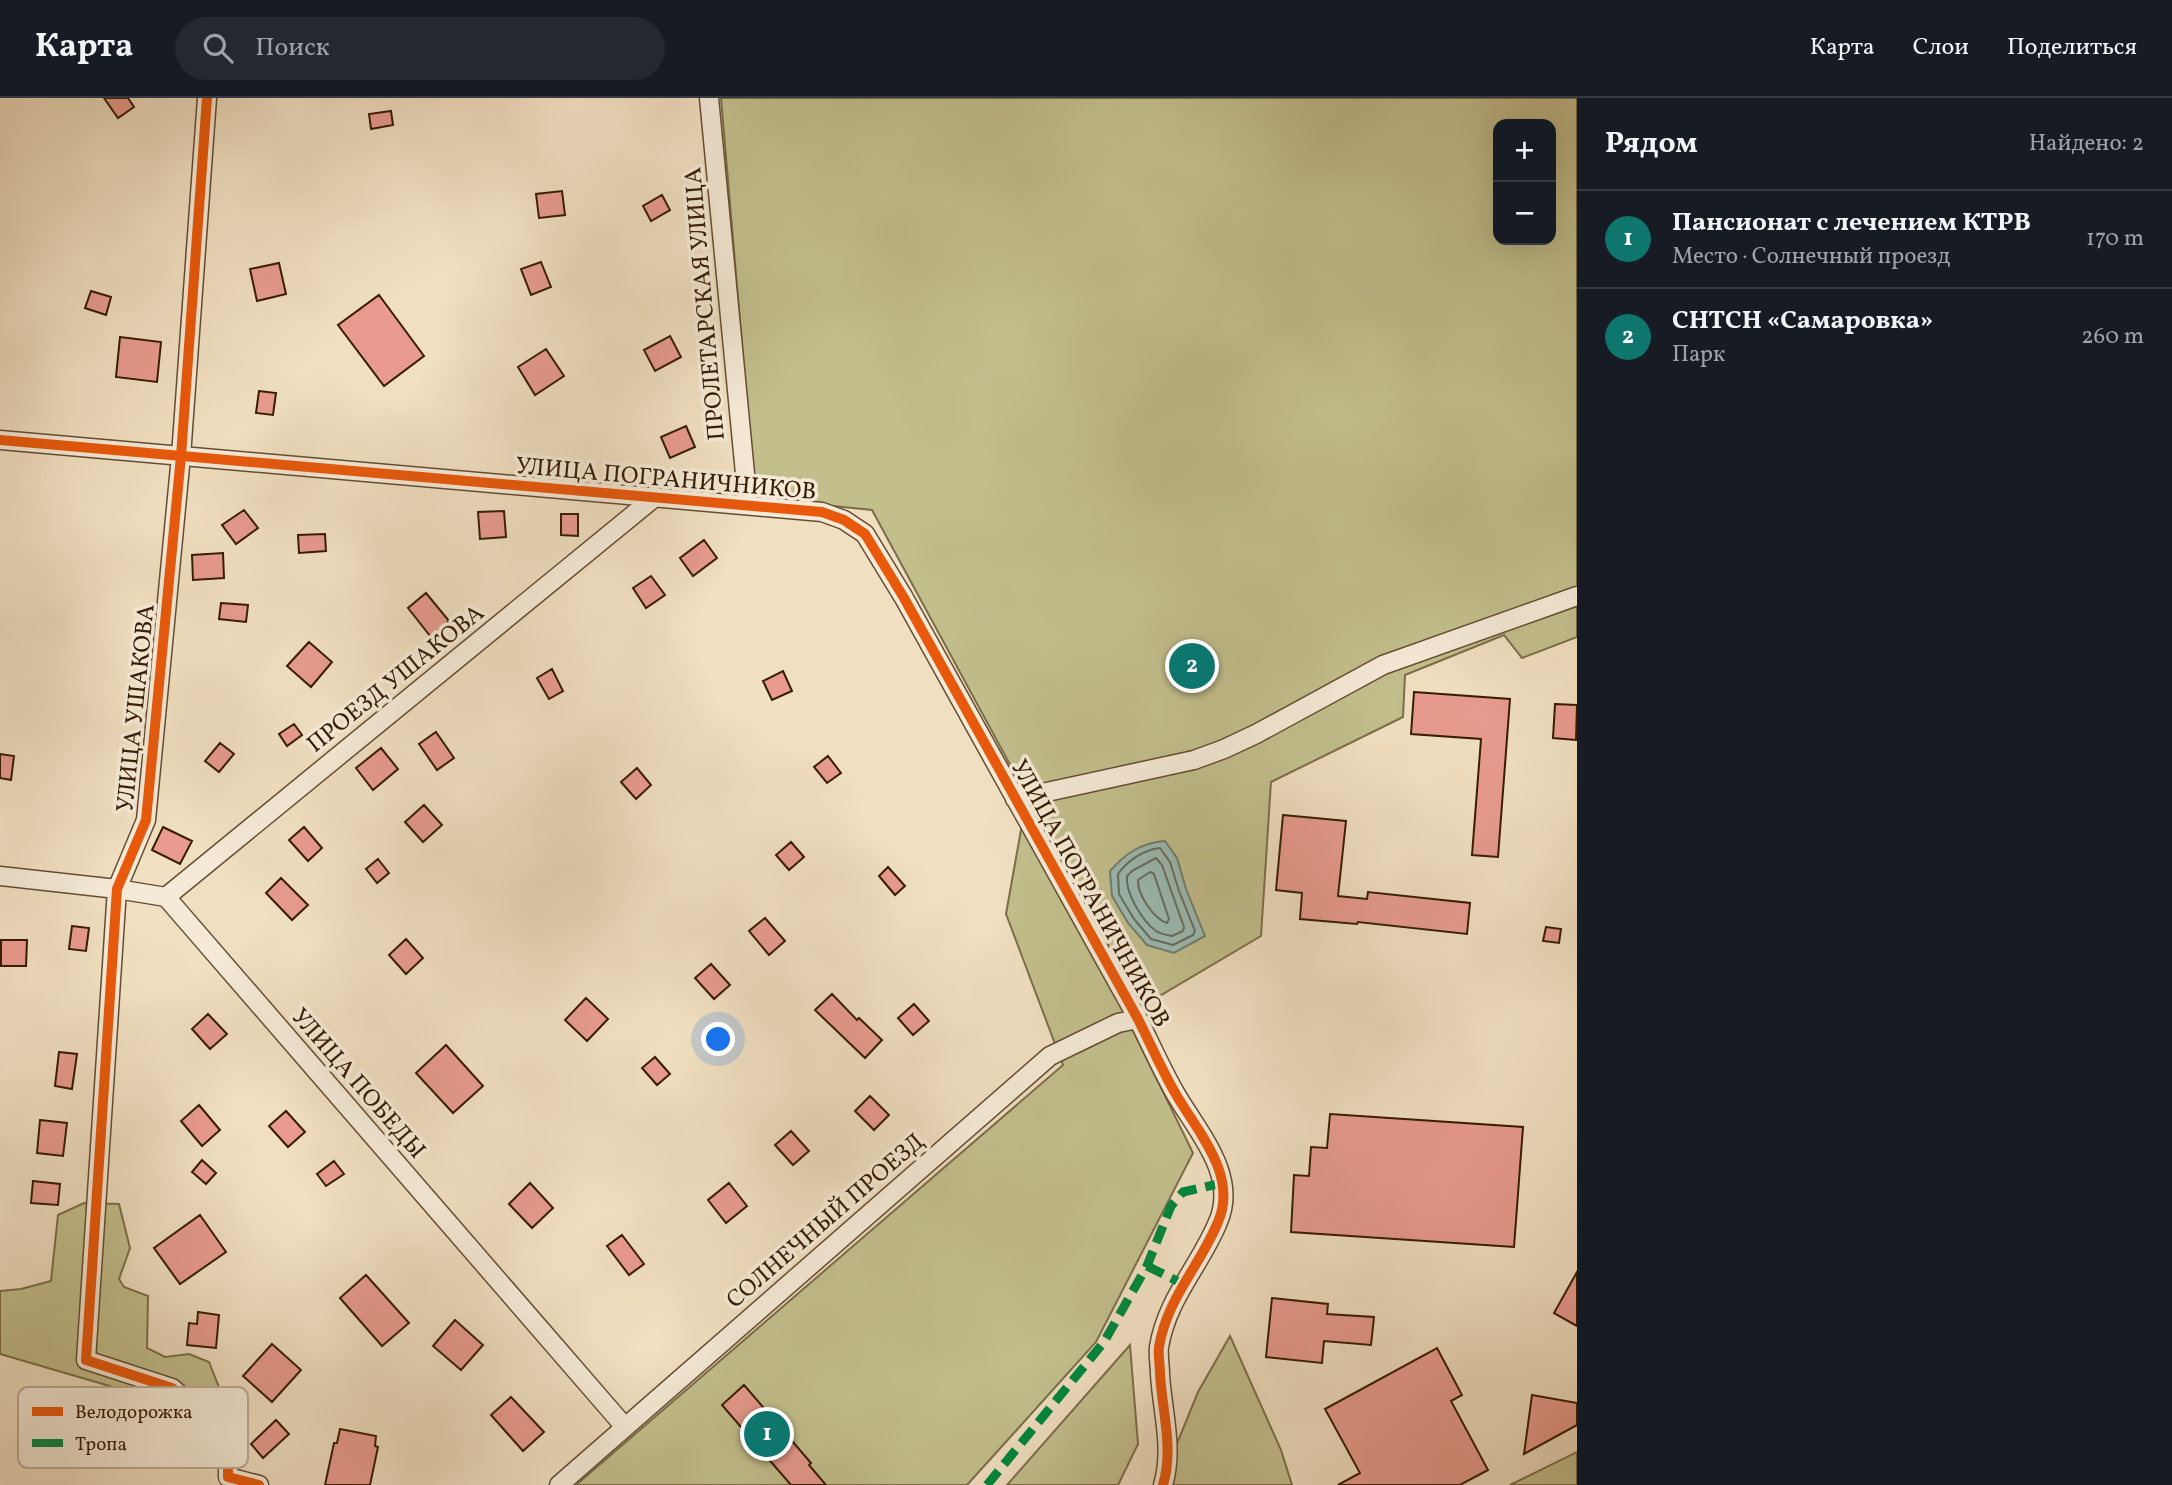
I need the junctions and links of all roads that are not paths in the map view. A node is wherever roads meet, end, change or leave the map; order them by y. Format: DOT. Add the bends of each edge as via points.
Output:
graph roads {
  1 [pos="207,98"];
  2 [pos="709,98"];
  3 [pos="0,440"];
  4 [pos="181,456"];
  5 [pos="655,497"];
  6 [pos="748,505"];
  7 [pos="1577,596"];
  8 [pos="1015,799"];
  9 [pos="0,876"];
  10 [pos="117,889"];
  11 [pos="166,897"];
  12 [pos="1138,1019"];
  13 [pos="169,1387"];
  14 [pos="625,1427"];
  15 [pos="228,1468"];
  16 [pos="259,1485"];
  17 [pos="559,1485"];
  18 [pos="1163,1485"];
  1 -- 4 [label="street, УЛИЦА УШАКОВА"];
  2 -- 6 [label="street, ПРОЛЕТАРСКАЯ УЛИЦА"];
  3 -- 4 [label="street, УЛИЦА ПОГРАНИЧНИКОВ"];
  4 -- 5 [label="street, УЛИЦА ПОГРАНИЧНИКОВ"];
  4 -- 10 [label="street, УЛИЦА УШАКОВА" via="146,820"];
  5 -- 6 [label="street, УЛИЦА ПОГРАНИЧНИКОВ"];
  5 -- 11 [label="street, ПРОЕЗД УШАКОВА"];
  6 -- 8 [label="street, УЛИЦА ПОГРАНИЧНИКОВ" via="822,512 865,534"];
  7 -- 8 [label="street" via="1382,665 1224,750"];
  8 -- 12 [label="street, УЛИЦА ПОГРАНИЧНИКОВ"];
  9 -- 10 [label="street"];
  10 -- 11 [label="street"];
  10 -- 13 [label="street, УЛИЦА УШАКОВА" via="86,1360"];
  11 -- 14 [label="street, УЛИЦА ПОБЕДЫ"];
  12 -- 14 [label="street, СОЛНЕЧНЫЙ ПРОЕЗД" via="1118,1023 1050,1056"];
  12 -- 18 [label="street, УЛИЦА ПОГРАНИЧНИКОВ" via="1174,1091 1214,1155 1222,1183 1219,1221 1175,1297 1159,1349 1168,1437"];
  14 -- 17 [label="street, СОЛНЕЧНЫЙ ПРОЕЗД"];
  15 -- 16 [label="street, УЛИЦА УШАКОВА" via="228,1477"];
}
